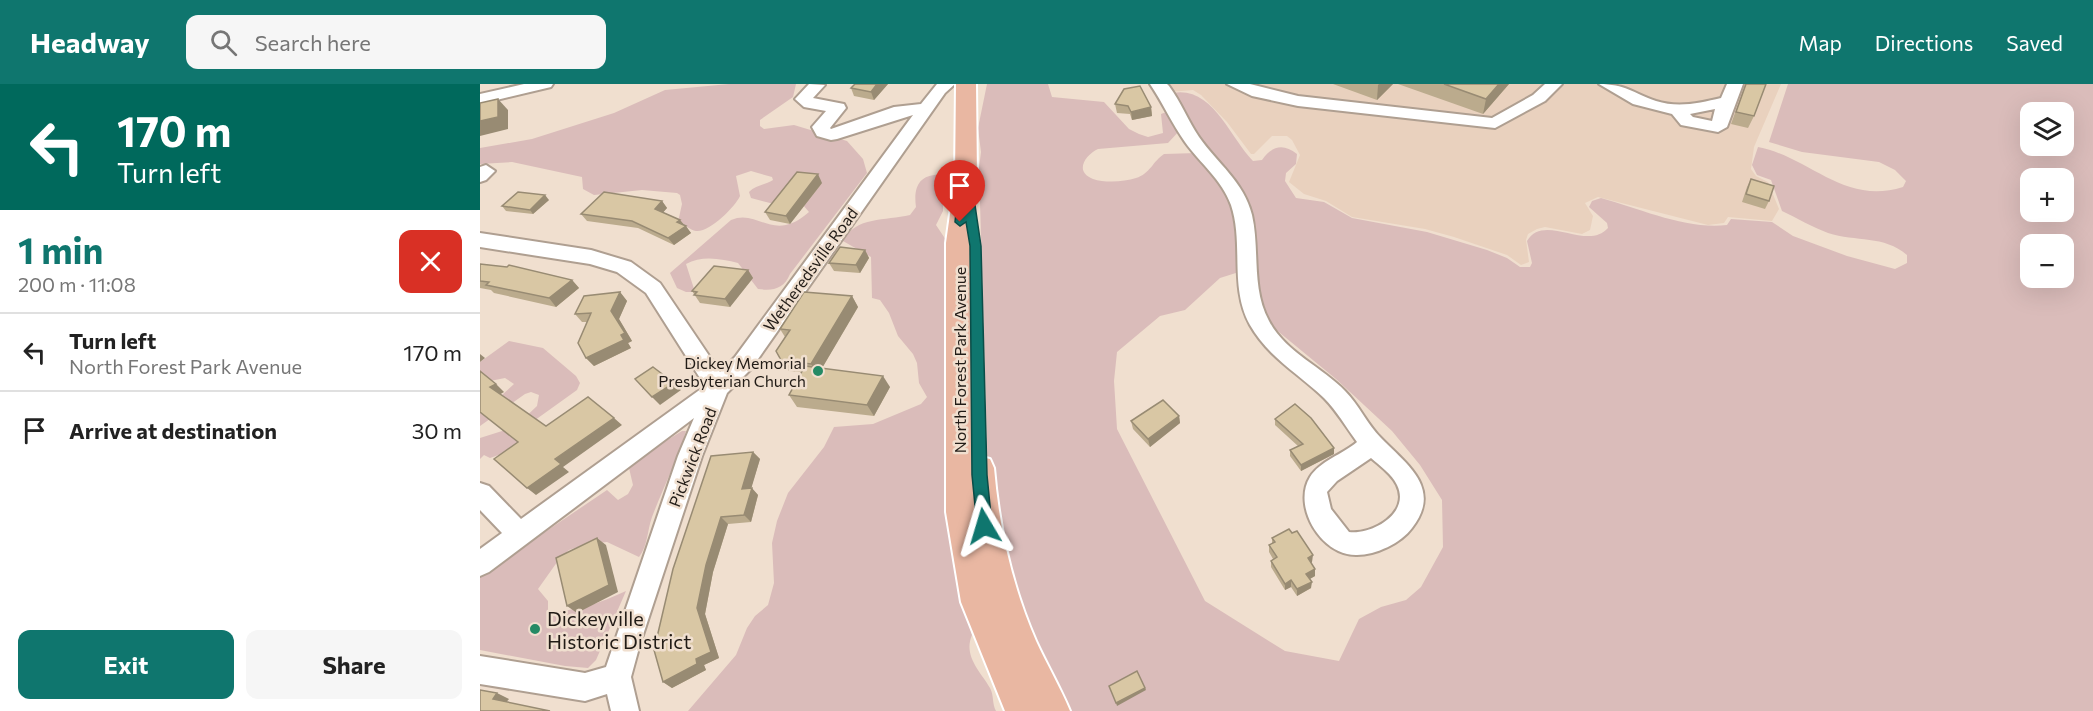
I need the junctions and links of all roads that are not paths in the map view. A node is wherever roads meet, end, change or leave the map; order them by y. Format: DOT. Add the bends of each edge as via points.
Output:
graph roads {
  1 [pos="545,84"];
  2 [pos="947,84"];
  3 [pos="966,84"];
  4 [pos="1158,84"];
  5 [pos="1235,84"];
  6 [pos="1554,84"];
  7 [pos="1607,84"];
  8 [pos="1735,84"];
  9 [pos="817,85"];
  10 [pos="480,99"];
  11 [pos="926,108"];
  12 [pos="966,178"];
  13 [pos="480,240"];
  14 [pos="718,388"];
  15 [pos="1371,443"];
  16 [pos="480,493"];
  17 [pos="519,534"];
  18 [pos="480,564"];
  19 [pos="480,670"];
  20 [pos="616,677"];
  21 [pos="625,711"];
  22 [pos="1023,711"];
  23 [pos="1052,711"];
  1 -- 10 [label="street"];
  2 -- 11 [label="street, Wetheredsville Road"];
  3 -- 12 [label="main road, North Forest Park Avenue"];
  4 -- 15 [label="street" via="1191,139 1237,196 1243,217 1247,286 1259,323 1274,343 1342,402"];
  5 -- 6 [label="street" via="1298,101 1495,123 1539,98"];
  7 -- 8 [label="street" via="1648,104 1678,111 1687,122 1718,127"];
  9 -- 11 [label="street" via="803,99 838,108 821,127 831,135 900,111"];
  11 -- 14 [label="street, Wetheredsville Road" via="743,363"];
  12 -- 22 [label="main road, North Forest Park Avenue" via="958,243 959,461 965,537 978,602"];
  12 -- 23 [label="main road, North Forest Park Avenue" via="975,246 979,475 987,541 1003,603"];
  13 -- 14 [label="street, Pickwick Road" via="591,257 624,267 653,288"];
  14 -- 17 [label="street, Wetheredsville Road"];
  14 -- 20 [label="street, Pickwick Road" via="690,456"];
  16 -- 17 [label="street"];
  17 -- 18 [label="street, Wetheredsville Road"];
  19 -- 20 [label="street" via="585,687"];
  20 -- 21 [label="street"];
}
